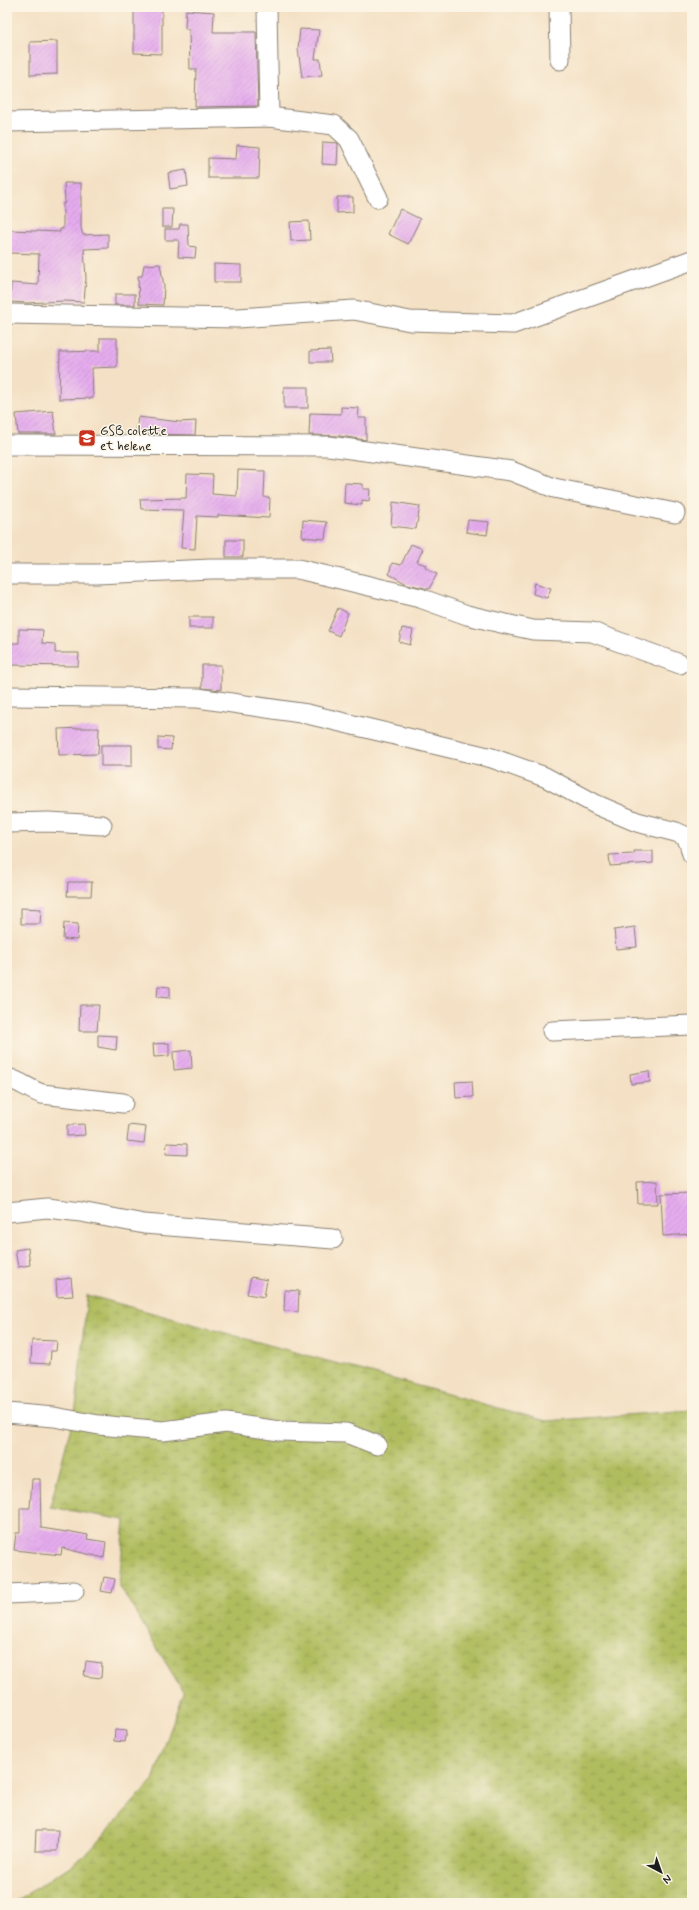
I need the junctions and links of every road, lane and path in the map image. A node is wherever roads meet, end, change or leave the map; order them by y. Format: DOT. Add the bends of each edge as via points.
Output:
graph roads {
  1 [pos="267,7"];
  2 [pos="559,7"];
  3 [pos="560,60"];
  4 [pos="269,117"];
  5 [pos="7,122"];
  6 [pos="378,198"];
  7 [pos="692,260"];
  8 [pos="7,314"];
  9 [pos="7,445"];
  10 [pos="675,513"];
  11 [pos="7,574"];
  12 [pos="680,664"];
  13 [pos="7,696"];
  14 [pos="7,823"];
  15 [pos="102,825"];
  16 [pos="692,854"];
  17 [pos="692,1025"];
  18 [pos="552,1031"];
  19 [pos="7,1078"];
  20 [pos="123,1103"];
  21 [pos="7,1212"];
  22 [pos="333,1238"];
  23 [pos="7,1414"];
  24 [pos="378,1445"];
  25 [pos="74,1591"];
  26 [pos="7,1594"];
  1 -- 4 [label="street"];
  2 -- 3 [label="street"];
  4 -- 5 [label="street"];
  4 -- 6 [label="street" via="334,125 349,139"];
  7 -- 8 [label="street" via="513,324 410,321 354,310 238,318"];
  9 -- 10 [label="street" via="329,446 511,471 554,488"];
  11 -- 12 [label="street" via="298,569 420,598 467,615 514,626 533,630 592,632"];
  13 -- 16 [label="street" via="198,698 307,714 492,758 545,777 597,805 659,829 685,836"];
  14 -- 15 [label="street"];
  17 -- 18 [label="street"];
  19 -- 20 [label="street" via="42,1094"];
  21 -- 22 [label="street" via="47,1208 144,1224"];
  23 -- 24 [label="street" via="54,1417 99,1425 163,1431 226,1423 279,1431 346,1433"];
  25 -- 26 [label="street"];
}
